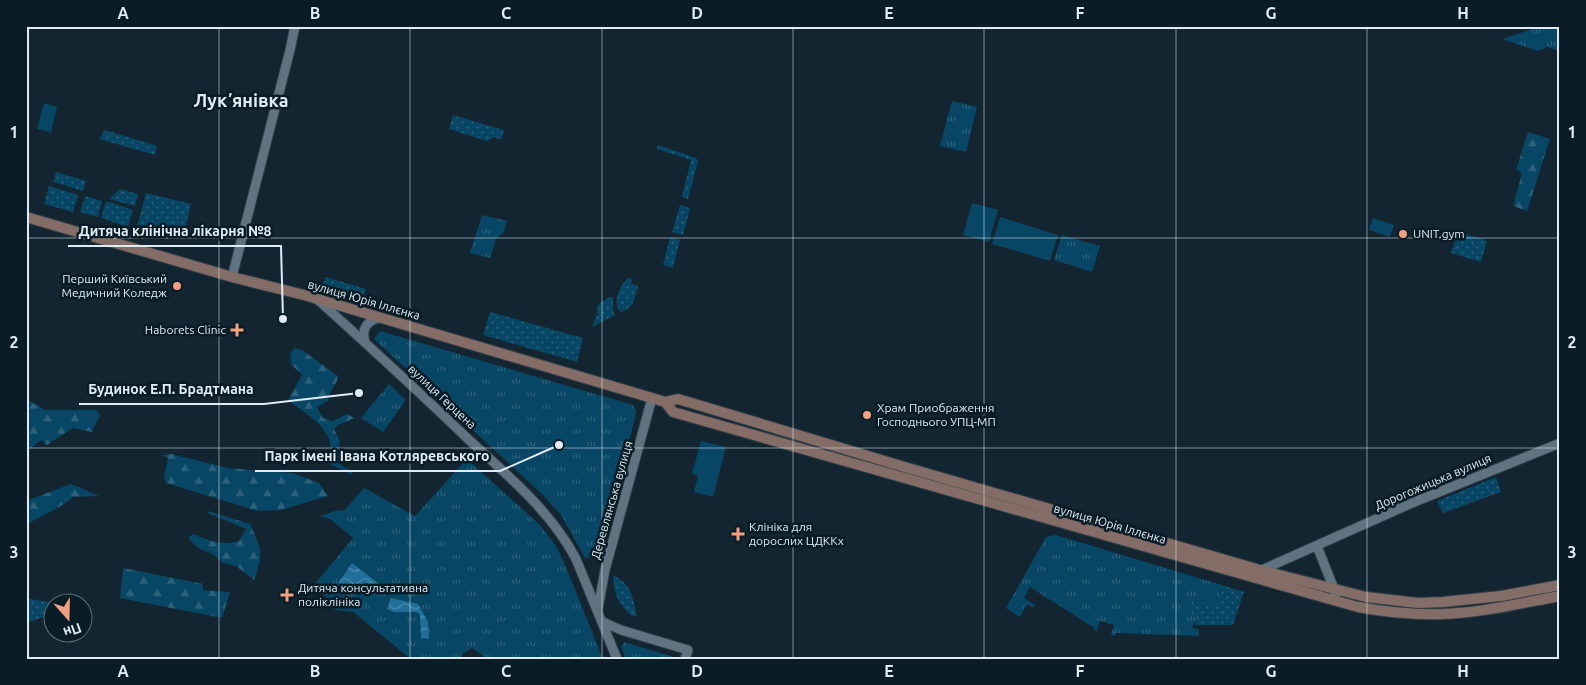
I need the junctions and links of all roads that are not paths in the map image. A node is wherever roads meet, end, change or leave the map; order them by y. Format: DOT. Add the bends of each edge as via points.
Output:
graph roads {
  1 [pos="295,26"];
  2 [pos="26,217"];
  3 [pos="232,277"];
  4 [pos="318,300"];
  5 [pos="379,318"];
  6 [pos="365,342"];
  7 [pos="652,398"];
  8 [pos="665,402"];
  9 [pos="1560,443"];
  10 [pos="1317,546"];
  11 [pos="1260,570"];
  12 [pos="1248,577"];
  13 [pos="1560,585"];
  14 [pos="1336,590"];
  15 [pos="1560,596"];
  16 [pos="1337,602"];
  17 [pos="598,610"];
  18 [pos="603,622"];
  19 [pos="687,654"];
  20 [pos="617,659"];
  1 -- 3 [label="street"];
  2 -- 3 [label="main road, вулиця Юрія Іллєнка"];
  3 -- 4 [label="main road, вулиця Юрія Іллєнка"];
  4 -- 5 [label="main road, вулиця Юрія Іллєнка"];
  4 -- 6 [label="street, вулиця Герцена"];
  5 -- 6 [label="street" via="367,324 363,334"];
  5 -- 7 [label="main road, вулиця Юрія Іллєнка"];
  6 -- 17 [label="street, вулиця Герцена" via="551,521 568,543"];
  7 -- 8 [label="main road, вулиця Юрія Іллєнка"];
  7 -- 17 [label="street, Деревлянська вулиця" via="605,570"];
  8 -- 11 [label="main road, вулиця Юрія Іллєнка" via="678,399"];
  8 -- 12 [label="main road, вулиця Юрія Іллєнка" via="673,412"];
  9 -- 10 [label="street, Дорогожицька вулиця" via="1412,503"];
  10 -- 11 [label="street, Дорогожицька вулиця"];
  10 -- 14 [label="street"];
  11 -- 12 [label="street, Дорогожицька вулиця"];
  11 -- 14 [label="main road, вулиця Юрія Іллєнка"];
  12 -- 16 [label="main road, вулиця Юрія Іллєнка"];
  13 -- 14 [label="main road, вулиця Юрія Іллєнка" via="1443,602 1392,601"];
  14 -- 16 [label="street"];
  15 -- 16 [label="main road, вулиця Юрія Іллєнка" via="1443,614 1377,611"];
  17 -- 18 [label="street, вулиця Герцена"];
  18 -- 19 [label="street"];
  18 -- 20 [label="street, вулиця Герцена"];
}
